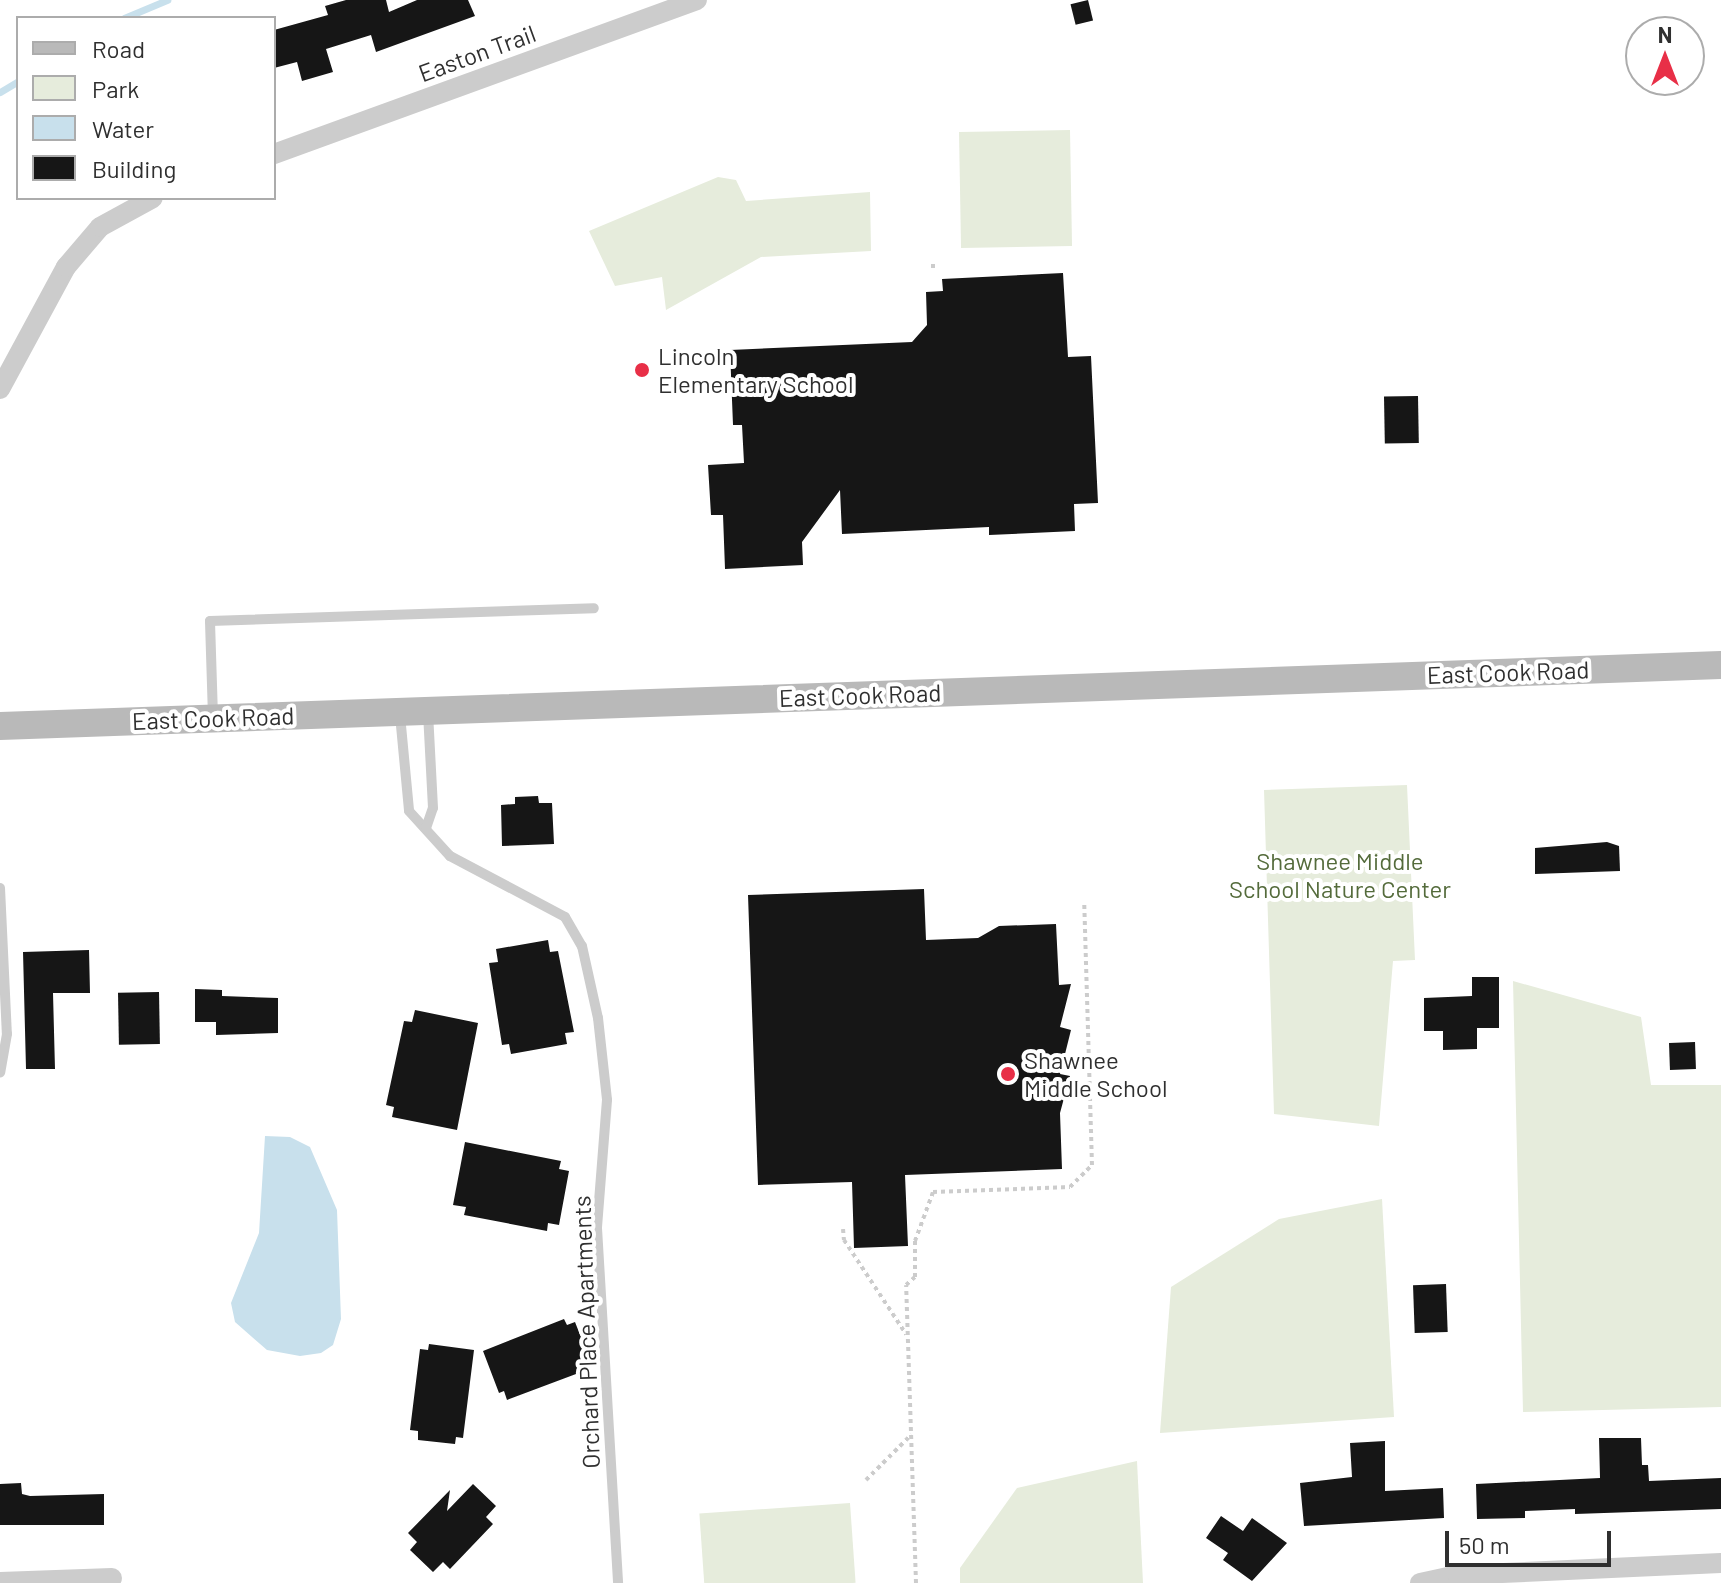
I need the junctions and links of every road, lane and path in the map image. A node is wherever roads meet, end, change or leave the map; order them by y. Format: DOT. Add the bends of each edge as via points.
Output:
graph roads {
  1 [pos="697,0"];
  2 [pos="276,153"];
  3 [pos="149,200"];
  4 [pos="0,389"];
  5 [pos="594,608"];
  6 [pos="1721,665"];
  7 [pos="428,711"];
  8 [pos="400,712"];
  9 [pos="213,719"];
  10 [pos="0,726"];
  11 [pos="426,828"];
  12 [pos="0,888"];
  13 [pos="1084,901"];
  14 [pos="0,1072"];
  15 [pos="843,1229"];
  16 [pos="908,1336"];
  17 [pos="911,1435"];
  18 [pos="866,1480"];
  19 [pos="1721,1563"];
  20 [pos="112,1578"];
  21 [pos="0,1582"];
  22 [pos="618,1583"];
  23 [pos="916,1583"];
  24 [pos="1420,1583"];
  1 -- 2 [label="street, Easton Trail"];
  3 -- 4 [label="street" via="100,227 66,267"];
  5 -- 9 [label="lane" via="210,621"];
  6 -- 7 [label="main road, East Cook Road"];
  7 -- 8 [label="main road, East Cook Road"];
  7 -- 11 [label="lane" via="433,808"];
  8 -- 9 [label="main road, East Cook Road"];
  8 -- 11 [label="lane, Orchard Place Apartments" via="409,811"];
  9 -- 10 [label="main road, East Cook Road"];
  11 -- 22 [label="lane, Orchard Place Apartments" via="450,856 565,917 582,946 598,1018 607,1100 597,1228"];
  12 -- 14 [label="lane" via="7,1034"];
  13 -- 16 [label="path" via="1092,1165 1070,1187 933,1192 915,1241 915,1277 906,1285"];
  15 -- 16 [label="path" via="844,1240"];
  16 -- 17 [label="path"];
  17 -- 18 [label="path"];
  17 -- 23 [label="path"];
  19 -- 24 [label="street" via="1458,1575"];
  20 -- 21 [label="street"];
}
